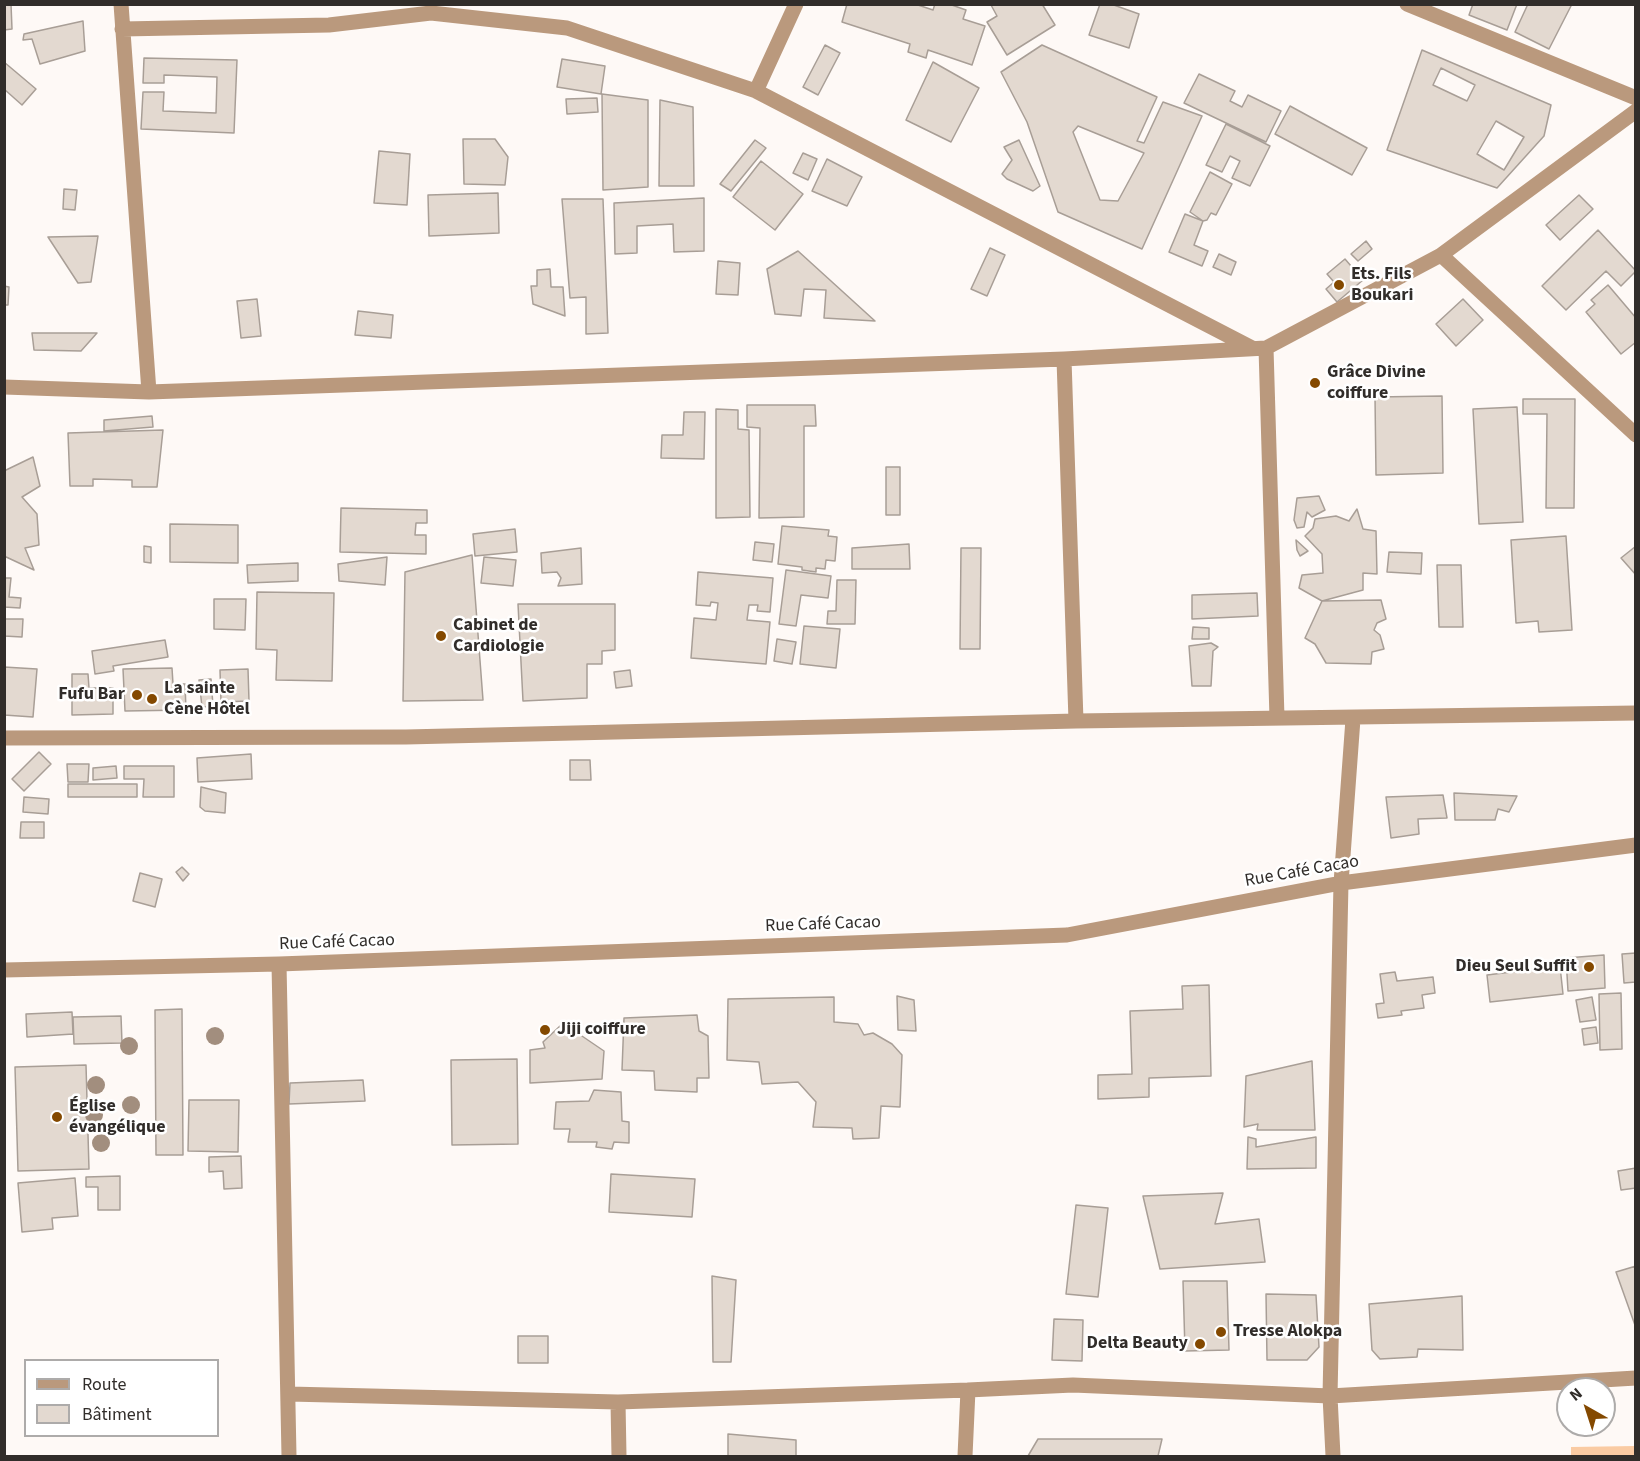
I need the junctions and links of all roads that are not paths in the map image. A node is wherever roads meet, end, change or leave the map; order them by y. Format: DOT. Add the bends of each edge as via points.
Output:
graph roads {
  1 [pos="121,4"];
  2 [pos="796,4"];
  3 [pos="1407,4"];
  4 [pos="432,9"];
  5 [pos="122,29"];
  6 [pos="756,92"];
  7 [pos="1635,98"];
  8 [pos="1635,111"];
  9 [pos="1441,255"];
  10 [pos="1259,348"];
  11 [pos="1064,358"];
  12 [pos="4,387"];
  13 [pos="149,392"];
  14 [pos="1635,435"];
  15 [pos="1635,713"];
  16 [pos="1277,718"];
  17 [pos="1353,719"];
  18 [pos="1076,721"];
  19 [pos="4,738"];
  20 [pos="1635,845"];
  21 [pos="1341,883"];
  22 [pos="279,964"];
  23 [pos="4,970"];
  24 [pos="1635,1378"];
  25 [pos="968,1390"];
  26 [pos="289,1394"];
  27 [pos="1330,1396"];
  28 [pos="618,1402"];
  29 [pos="290,1456"];
  30 [pos="619,1456"];
  31 [pos="965,1456"];
  32 [pos="1333,1456"];
  1 -- 5 [label="street"];
  2 -- 6 [label="street"];
  3 -- 7 [label="street"];
  4 -- 5 [label="street" via="329,25"];
  4 -- 6 [label="street" via="567,28"];
  5 -- 13 [label="street"];
  6 -- 10 [label="street"];
  8 -- 9 [label="street"];
  9 -- 10 [label="street"];
  9 -- 14 [label="street"];
  10 -- 11 [label="street"];
  10 -- 16 [label="street"];
  11 -- 13 [label="street"];
  11 -- 18 [label="street"];
  12 -- 13 [label="street"];
  15 -- 17 [label="street"];
  16 -- 17 [label="street"];
  16 -- 18 [label="street"];
  17 -- 21 [label="street"];
  18 -- 19 [label="street" via="418,736"];
  20 -- 21 [label="street, Rue Café Cacao"];
  21 -- 22 [label="street, Rue Café Cacao" via="1067,935"];
  21 -- 27 [label="street"];
  22 -- 23 [label="street, Rue Café Cacao"];
  22 -- 26 [label="street"];
  24 -- 27 [label="street"];
  25 -- 27 [label="street" via="1073,1385"];
  25 -- 28 [label="street"];
  25 -- 31 [label="street"];
  26 -- 28 [label="street"];
  26 -- 29 [label="street"];
  27 -- 32 [label="street"];
  28 -- 30 [label="street"];
}
